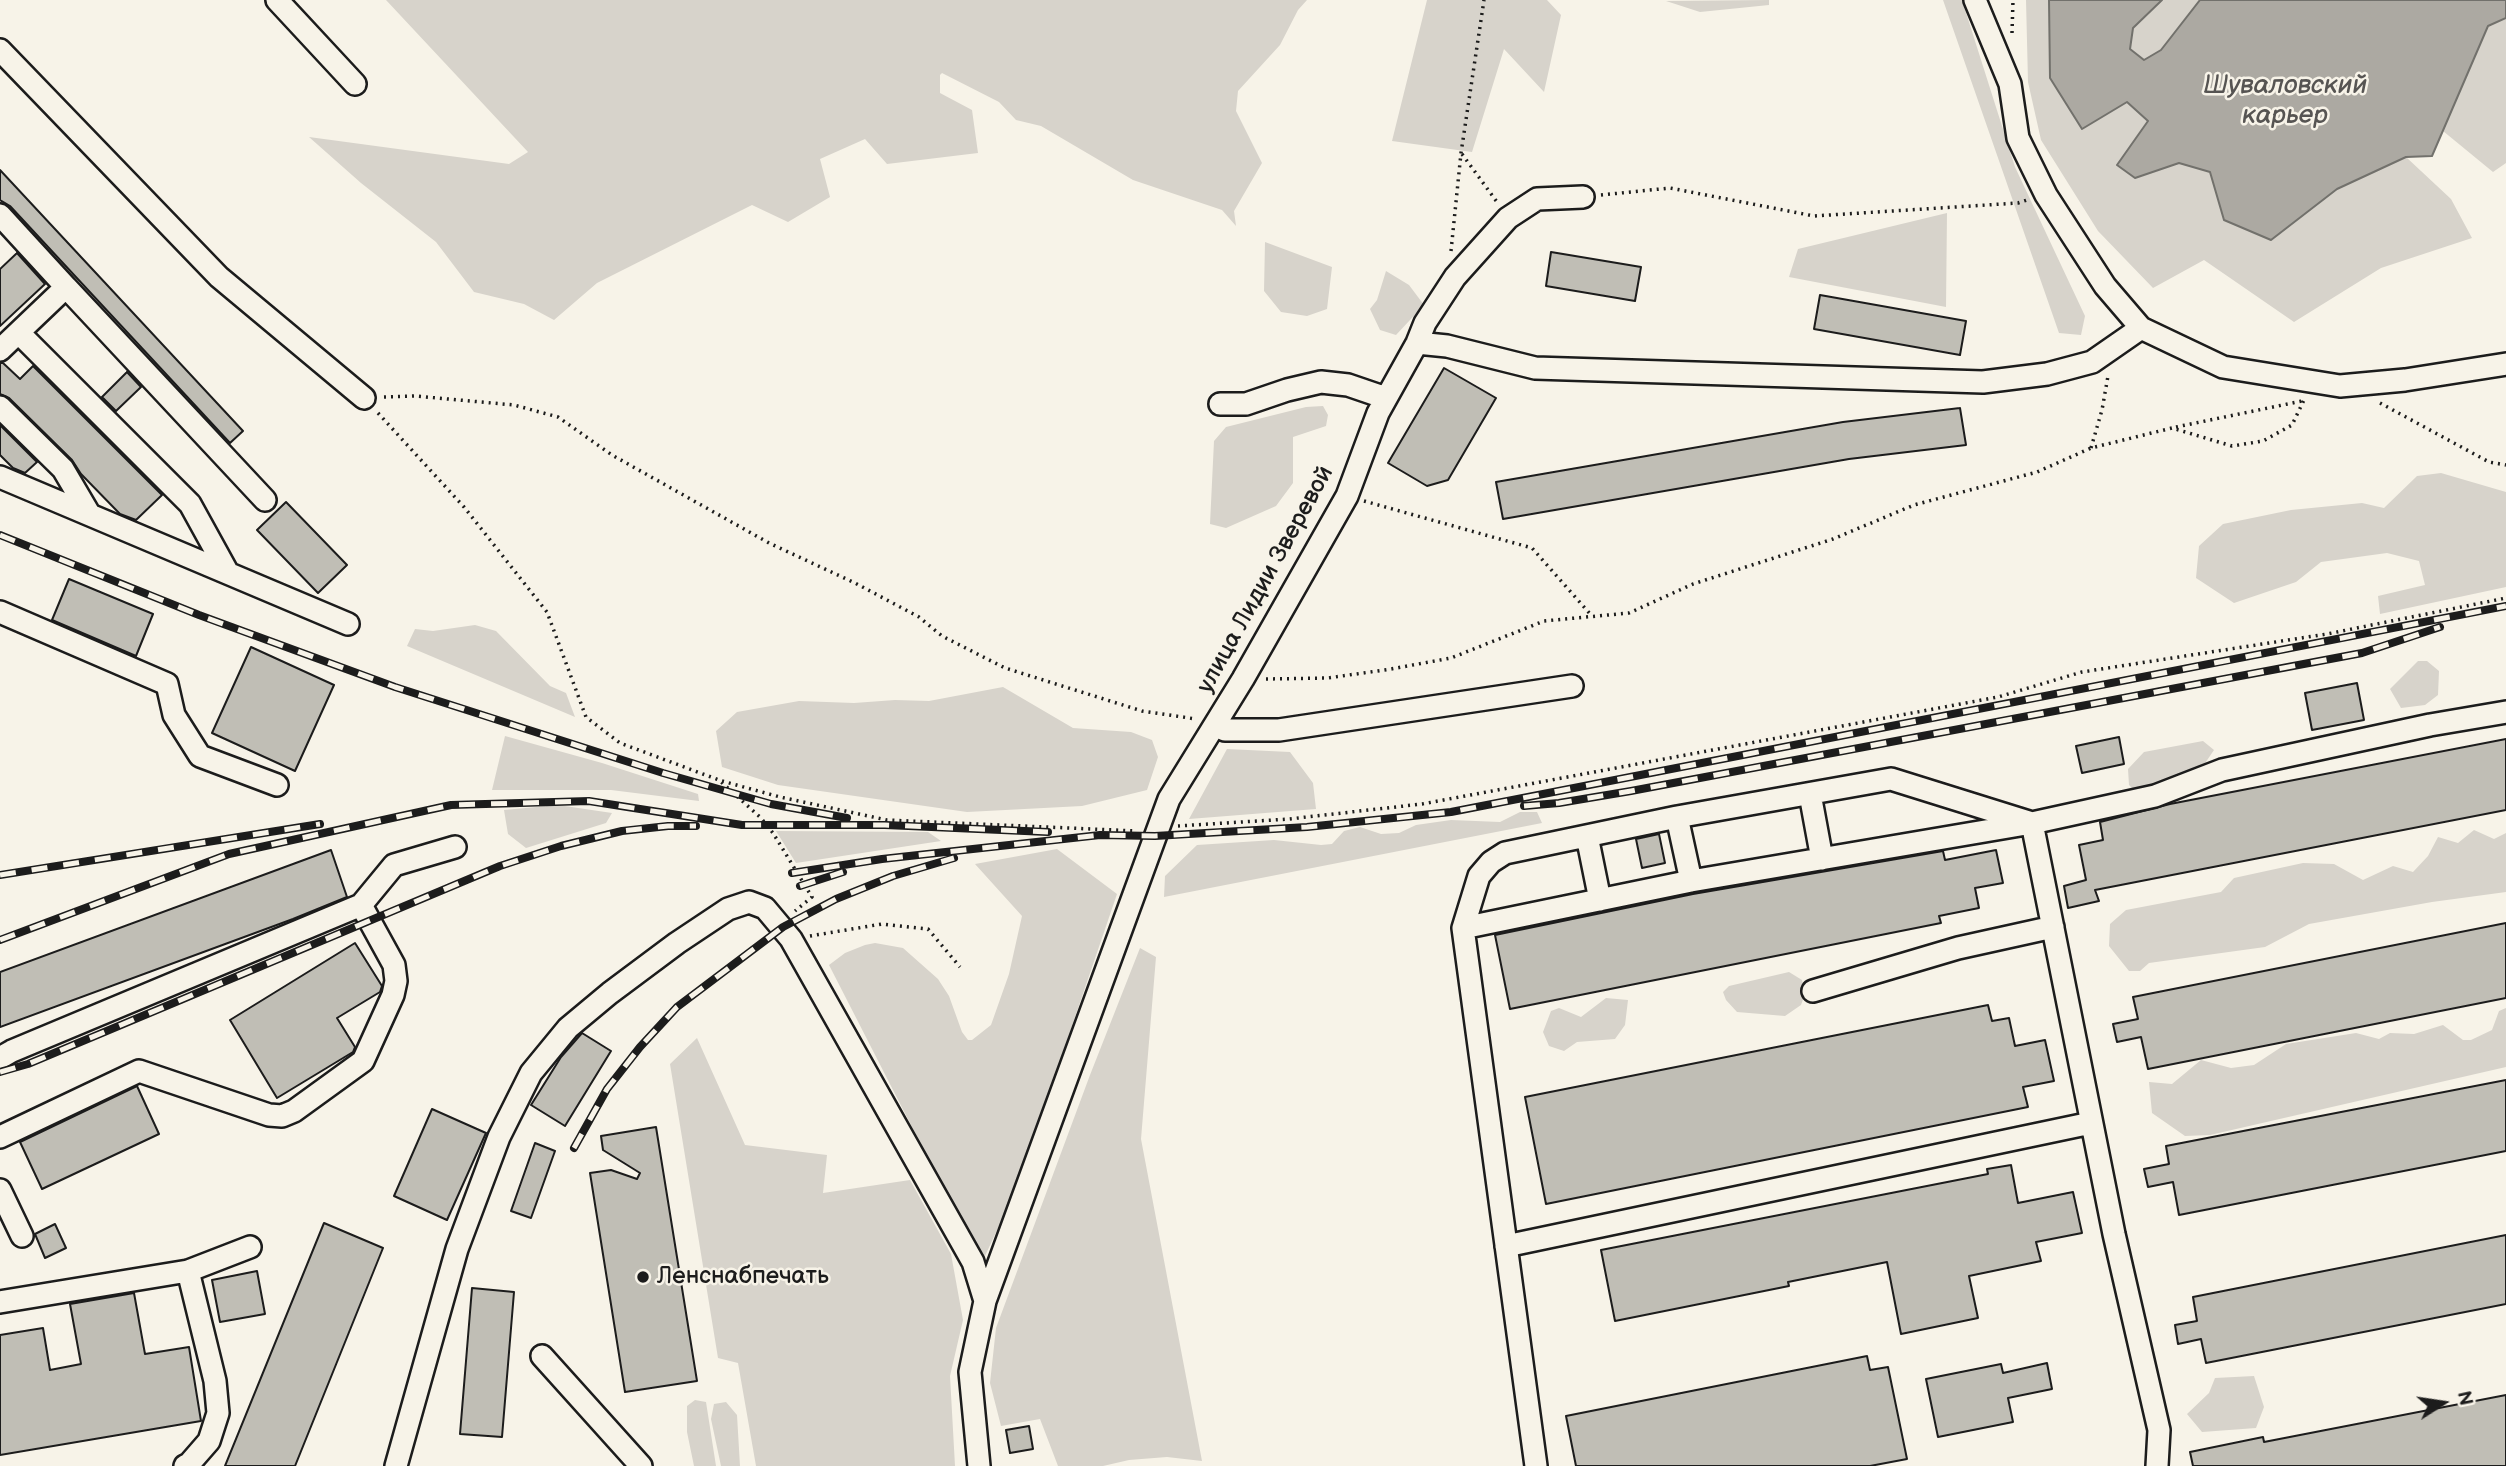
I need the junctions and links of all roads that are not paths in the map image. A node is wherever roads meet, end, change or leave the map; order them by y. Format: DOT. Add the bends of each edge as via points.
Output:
graph roads {
  1 [pos="277,0"];
  2 [pos="1975,0"];
  3 [pos="0,50"];
  4 [pos="355,84"];
  5 [pos="1583,197"];
  6 [pos="0,215"];
  7 [pos="66,287"];
  8 [pos="2141,328"];
  9 [pos="19,333"];
  10 [pos="1417,343"];
  11 [pos="0,351"];
  12 [pos="2506,364"];
  13 [pos="365,398"];
  14 [pos="1386,398"];
  15 [pos="1220,404"];
  16 [pos="0,407"];
  17 [pos="0,477"];
  18 [pos="265,500"];
  19 [pos="90,515"];
  20 [pos="228,573"];
  21 [pos="0,612"];
  22 [pos="348,624"];
  23 [pos="1572,686"];
  24 [pos="2506,712"];
  25 [pos="1214,725"];
  26 [pos="277,785"];
  27 [pos="1810,794"];
  28 [pos="1678,817"];
  29 [pos="2032,823"];
  30 [pos="1587,836"];
  31 [pos="456,847"];
  32 [pos="1822,859"];
  33 [pos="1691,881"];
  34 [pos="1600,900"];
  35 [pos="361,905"];
  36 [pos="2053,927"];
  37 [pos="1463,928"];
  38 [pos="1814,991"];
  39 [pos="0,1058"];
  40 [pos="2091,1123"];
  41 [pos="0,1137"];
  42 [pos="0,1189"];
  43 [pos="22,1236"];
  44 [pos="1506,1246"];
  45 [pos="250,1247"];
  46 [pos="188,1271"];
  47 [pos="985,1301"];
  48 [pos="0,1302"];
  49 [pos="541,1356"];
  50 [pos="185,1466"];
  51 [pos="396,1466"];
  52 [pos="641,1466"];
  53 [pos="979,1466"];
  54 [pos="1536,1466"];
  55 [pos="2157,1466"];
  1 -- 4 [label="street"];
  2 -- 8 [label="street" via="2010,84 2018,138 2046,195 2105,286"];
  3 -- 13 [label="street" via="219,276"];
  5 -- 10 [label="street, улица Лидии Зверевой" via="1537,199 1508,218 1455,277"];
  6 -- 7 [label="street"];
  7 -- 9 [label="street"];
  7 -- 18 [label="street"];
  8 -- 10 [label="street" via="2092,362 2047,374 1983,382 1535,368"];
  8 -- 12 [label="street" via="2224,367 2340,386"];
  9 -- 11 [label="street"];
  9 -- 20 [label="street" via="190,504"];
  10 -- 14 [label="street, улица Лидии Зверевой"];
  14 -- 15 [label="street" via="1348,385 1321,382 1246,404"];
  14 -- 25 [label="street, улица Лидии Зверевой" via="1347,496"];
  16 -- 19 [label="street" via="63,470"];
  17 -- 19 [label="street"];
  19 -- 20 [label="street"];
  20 -- 22 [label="street"];
  21 -- 26 [label="street" via="167,684 174,715 200,756"];
  23 -- 25 [label="street" via="1279,730 1225,730"];
  24 -- 29 [label="street" via="2222,770 2155,796"];
  25 -- 47 [label="street, улица Лидии Зверевой" via="1169,799 1157,829"];
  27 -- 28 [label="street"];
  27 -- 29 [label="street" via="1891,779"];
  27 -- 32 [label="street"];
  28 -- 30 [label="street"];
  28 -- 33 [label="street"];
  29 -- 32 [label="street"];
  29 -- 36 [label="street"];
  30 -- 34 [label="street"];
  30 -- 37 [label="street" via="1505,853 1491,862 1479,876"];
  31 -- 35 [label="street" via="394,865"];
  32 -- 33 [label="street"];
  33 -- 34 [label="street"];
  34 -- 37 [label="street"];
  35 -- 39 [label="street"];
  35 -- 41 [label="street" via="394,965 393,995 363,1061 294,1111 269,1115 139,1070"];
  36 -- 38 [label="street" via="1958,948"];
  36 -- 40 [label="street"];
  37 -- 44 [label="street"];
  40 -- 44 [label="street"];
  40 -- 55 [label="street" via="2159,1430"];
  42 -- 43 [label="street"];
  44 -- 54 [label="street"];
  45 -- 46 [label="street"];
  46 -- 48 [label="street"];
  46 -- 50 [label="street" via="215,1381 218,1413 209,1441"];
  47 -- 51 [label="street" via="973,1262 786,931 765,908 749,902 728,909 610,993 568,1028 531,1073 499,1137 457,1249"];
  47 -- 53 [label="street, улица Лидии Зверевой" via="970,1372"];
  49 -- 52 [label="street"];
}
